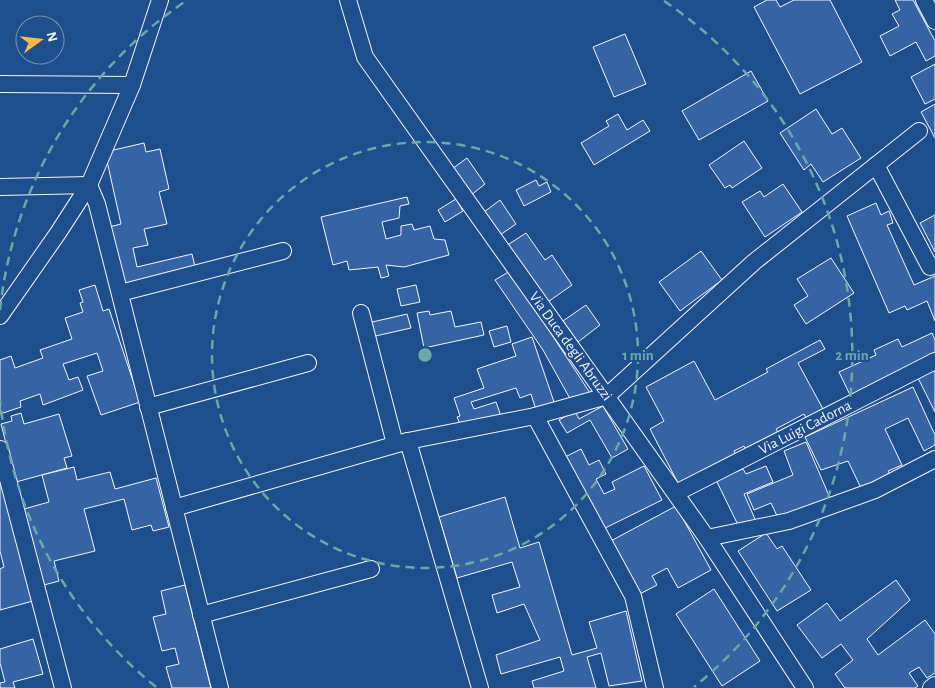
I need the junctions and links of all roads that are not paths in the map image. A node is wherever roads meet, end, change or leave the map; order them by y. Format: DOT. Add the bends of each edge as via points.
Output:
graph roads {
  1 [pos="160,0"];
  2 [pos="348,0"];
  3 [pos="924,0"];
  4 [pos="935,21"];
  5 [pos="0,84"];
  6 [pos="132,85"];
  7 [pos="919,132"];
  8 [pos="876,165"];
  9 [pos="89,185"];
  10 [pos="0,187"];
  11 [pos="284,251"];
  12 [pos="930,267"];
  13 [pos="120,293"];
  14 [pos="2,309"];
  15 [pos="361,312"];
  16 [pos="935,361"];
  17 [pos="308,363"];
  18 [pos="607,396"];
  19 [pos="148,407"];
  20 [pos="535,416"];
  21 [pos="402,443"];
  22 [pos="0,449"];
  23 [pos="935,459"];
  24 [pos="676,493"];
  25 [pos="174,508"];
  26 [pos="707,538"];
  27 [pos="372,570"];
  28 [pos="201,615"];
  29 [pos="935,685"];
  30 [pos="63,688"];
  31 [pos="220,688"];
  32 [pos="480,688"];
  33 [pos="655,688"];
  34 [pos="806,688"];
  35 [pos="931,688"];
  1 -- 6 [label="street"];
  2 -- 18 [label="street, Via Duca degli Abruzzi" via="365,57"];
  3 -- 4 [label="street"];
  5 -- 6 [label="street"];
  6 -- 9 [label="street"];
  7 -- 8 [label="street"];
  8 -- 12 [label="street"];
  8 -- 18 [label="street" via="754,262"];
  9 -- 10 [label="street"];
  9 -- 13 [label="street"];
  9 -- 14 [label="street"];
  11 -- 13 [label="street"];
  13 -- 19 [label="street"];
  15 -- 21 [label="street"];
  16 -- 24 [label="street, Via Luigi Cadorna"];
  17 -- 19 [label="street"];
  18 -- 20 [label="street"];
  18 -- 24 [label="street, Via Duca degli Abruzzi"];
  19 -- 25 [label="street"];
  20 -- 21 [label="street"];
  20 -- 33 [label="street" via="633,596"];
  21 -- 25 [label="street"];
  21 -- 32 [label="street"];
  22 -- 30 [label="street"];
  23 -- 26 [label="street" via="875,490 790,521"];
  24 -- 26 [label="street, Via Duca degli Abruzzi"];
  25 -- 28 [label="street"];
  26 -- 34 [label="street, Via Duca degli Abruzzi"];
  27 -- 28 [label="street"];
  28 -- 31 [label="street"];
  29 -- 35 [label="street"];
}
